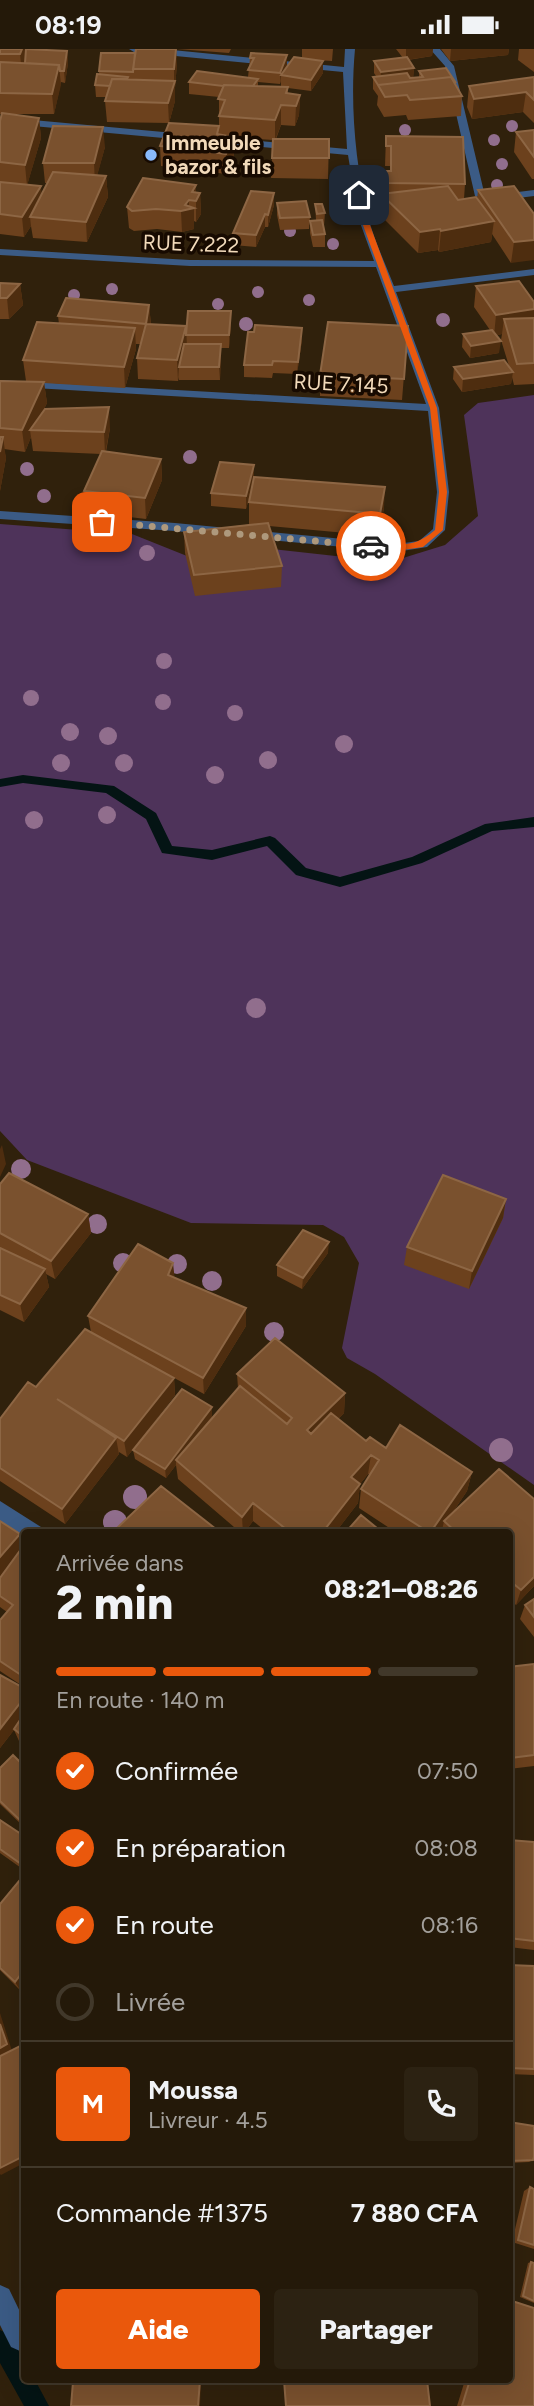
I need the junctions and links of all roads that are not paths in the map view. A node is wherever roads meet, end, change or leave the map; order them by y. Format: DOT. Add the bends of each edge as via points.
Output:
graph roads {
  1 [pos="134,49"];
  2 [pos="350,49"];
  3 [pos="435,49"];
  4 [pos="348,70"];
  5 [pos="0,120"];
  6 [pos="352,152"];
  7 [pos="534,193"];
  8 [pos="0,252"];
  9 [pos="381,264"];
  10 [pos="534,272"];
  11 [pos="390,290"];
  12 [pos="0,383"];
  13 [pos="433,408"];
  14 [pos="0,515"];
  15 [pos="0,1510"];
  16 [pos="28,1529"];
  17 [pos="0,2298"];
  18 [pos="20,2338"];
  1 -- 4 [label="street"];
  2 -- 4 [label="street, RUE 7.145"];
  3 -- 7 [label="street" via="449,66 479,194 493,198"];
  4 -- 6 [label="street, RUE 7.145"];
  5 -- 6 [label="street"];
  6 -- 9 [label="street, RUE 7.145" via="363,217"];
  8 -- 9 [label="street, RUE 7.222" via="136,262 303,267"];
  9 -- 11 [label="street, RUE 7.145"];
  10 -- 11 [label="street"];
  11 -- 13 [label="street, RUE 7.145"];
  12 -- 13 [label="street, RUE 7.145"];
  13 -- 14 [label="street" via="443,492 439,530 423,544 396,548"];
  15 -- 16 [label="street"];
  17 -- 18 [label="street"];
}
